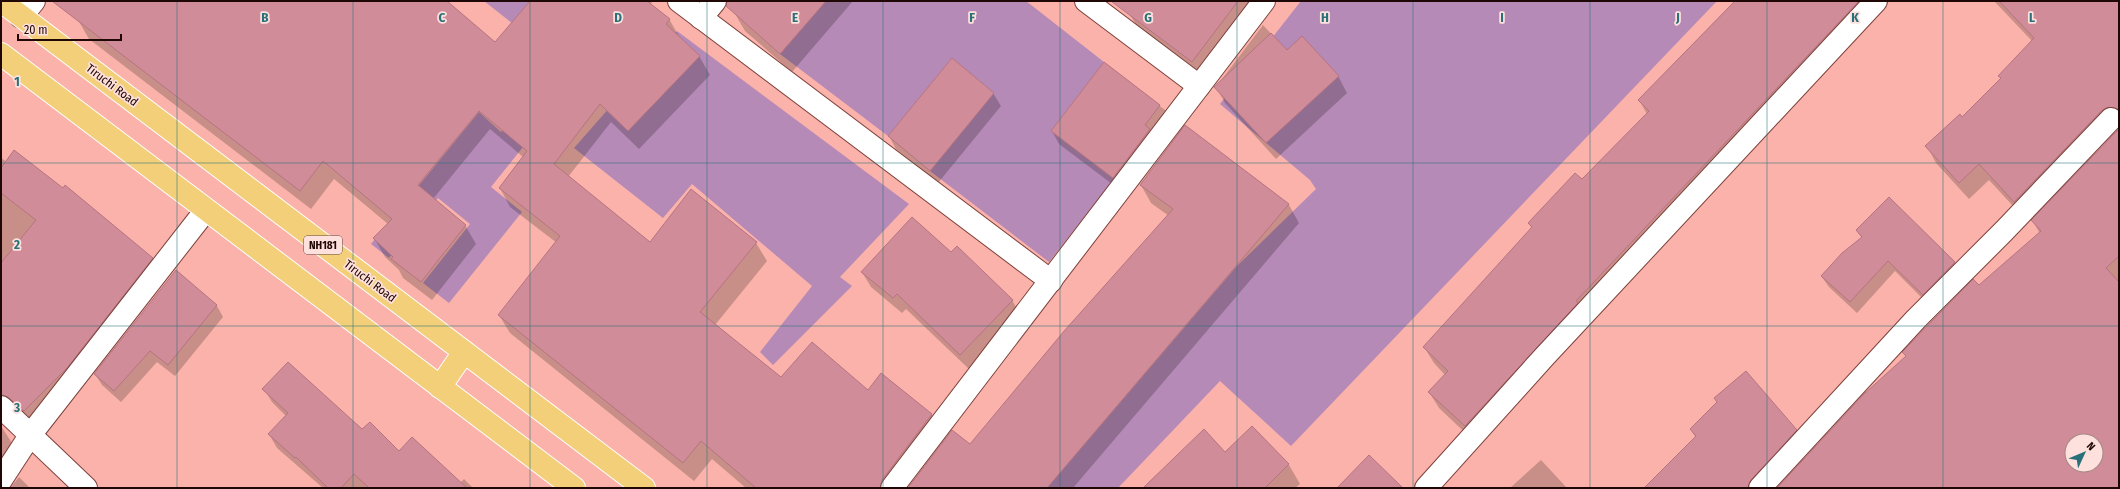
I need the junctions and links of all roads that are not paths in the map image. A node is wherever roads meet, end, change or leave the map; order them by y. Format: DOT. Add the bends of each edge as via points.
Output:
graph roads {
  1 [pos="1,1"];
  2 [pos="679,1"];
  3 [pos="715,1"];
  4 [pos="1086,1"];
  5 [pos="1264,1"];
  6 [pos="1876,1"];
  7 [pos="27,9"];
  8 [pos="702,18"];
  9 [pos="1,54"];
  10 [pos="1199,86"];
  11 [pos="2111,119"];
  12 [pos="206,210"];
  13 [pos="1051,281"];
  14 [pos="464,352"];
  15 [pos="440,387"];
  16 [pos="1,407"];
  17 [pos="31,434"];
  18 [pos="1,480"];
  19 [pos="86,488"];
  20 [pos="574,488"];
  21 [pos="644,488"];
  22 [pos="892,488"];
  23 [pos="1426,488"];
  24 [pos="1760,488"];
  1 -- 7 [label="highway, Tiruchi Road / NH181"];
  2 -- 8 [label="street"];
  3 -- 8 [label="street"];
  4 -- 10 [label="street"];
  5 -- 10 [label="street"];
  6 -- 23 [label="street" via="1545,356"];
  7 -- 14 [label="highway, Tiruchi Road / NH181"];
  8 -- 13 [label="street"];
  9 -- 12 [label="highway"];
  10 -- 13 [label="street"];
  11 -- 24 [label="street" via="1916,319"];
  12 -- 15 [label="highway"];
  12 -- 17 [label="street"];
  13 -- 22 [label="street"];
  14 -- 15 [label="highway"];
  14 -- 21 [label="highway, Tiruchi Road / NH181"];
  15 -- 20 [label="highway"];
  16 -- 17 [label="street"];
  17 -- 18 [label="street"];
  17 -- 19 [label="street"];
}
